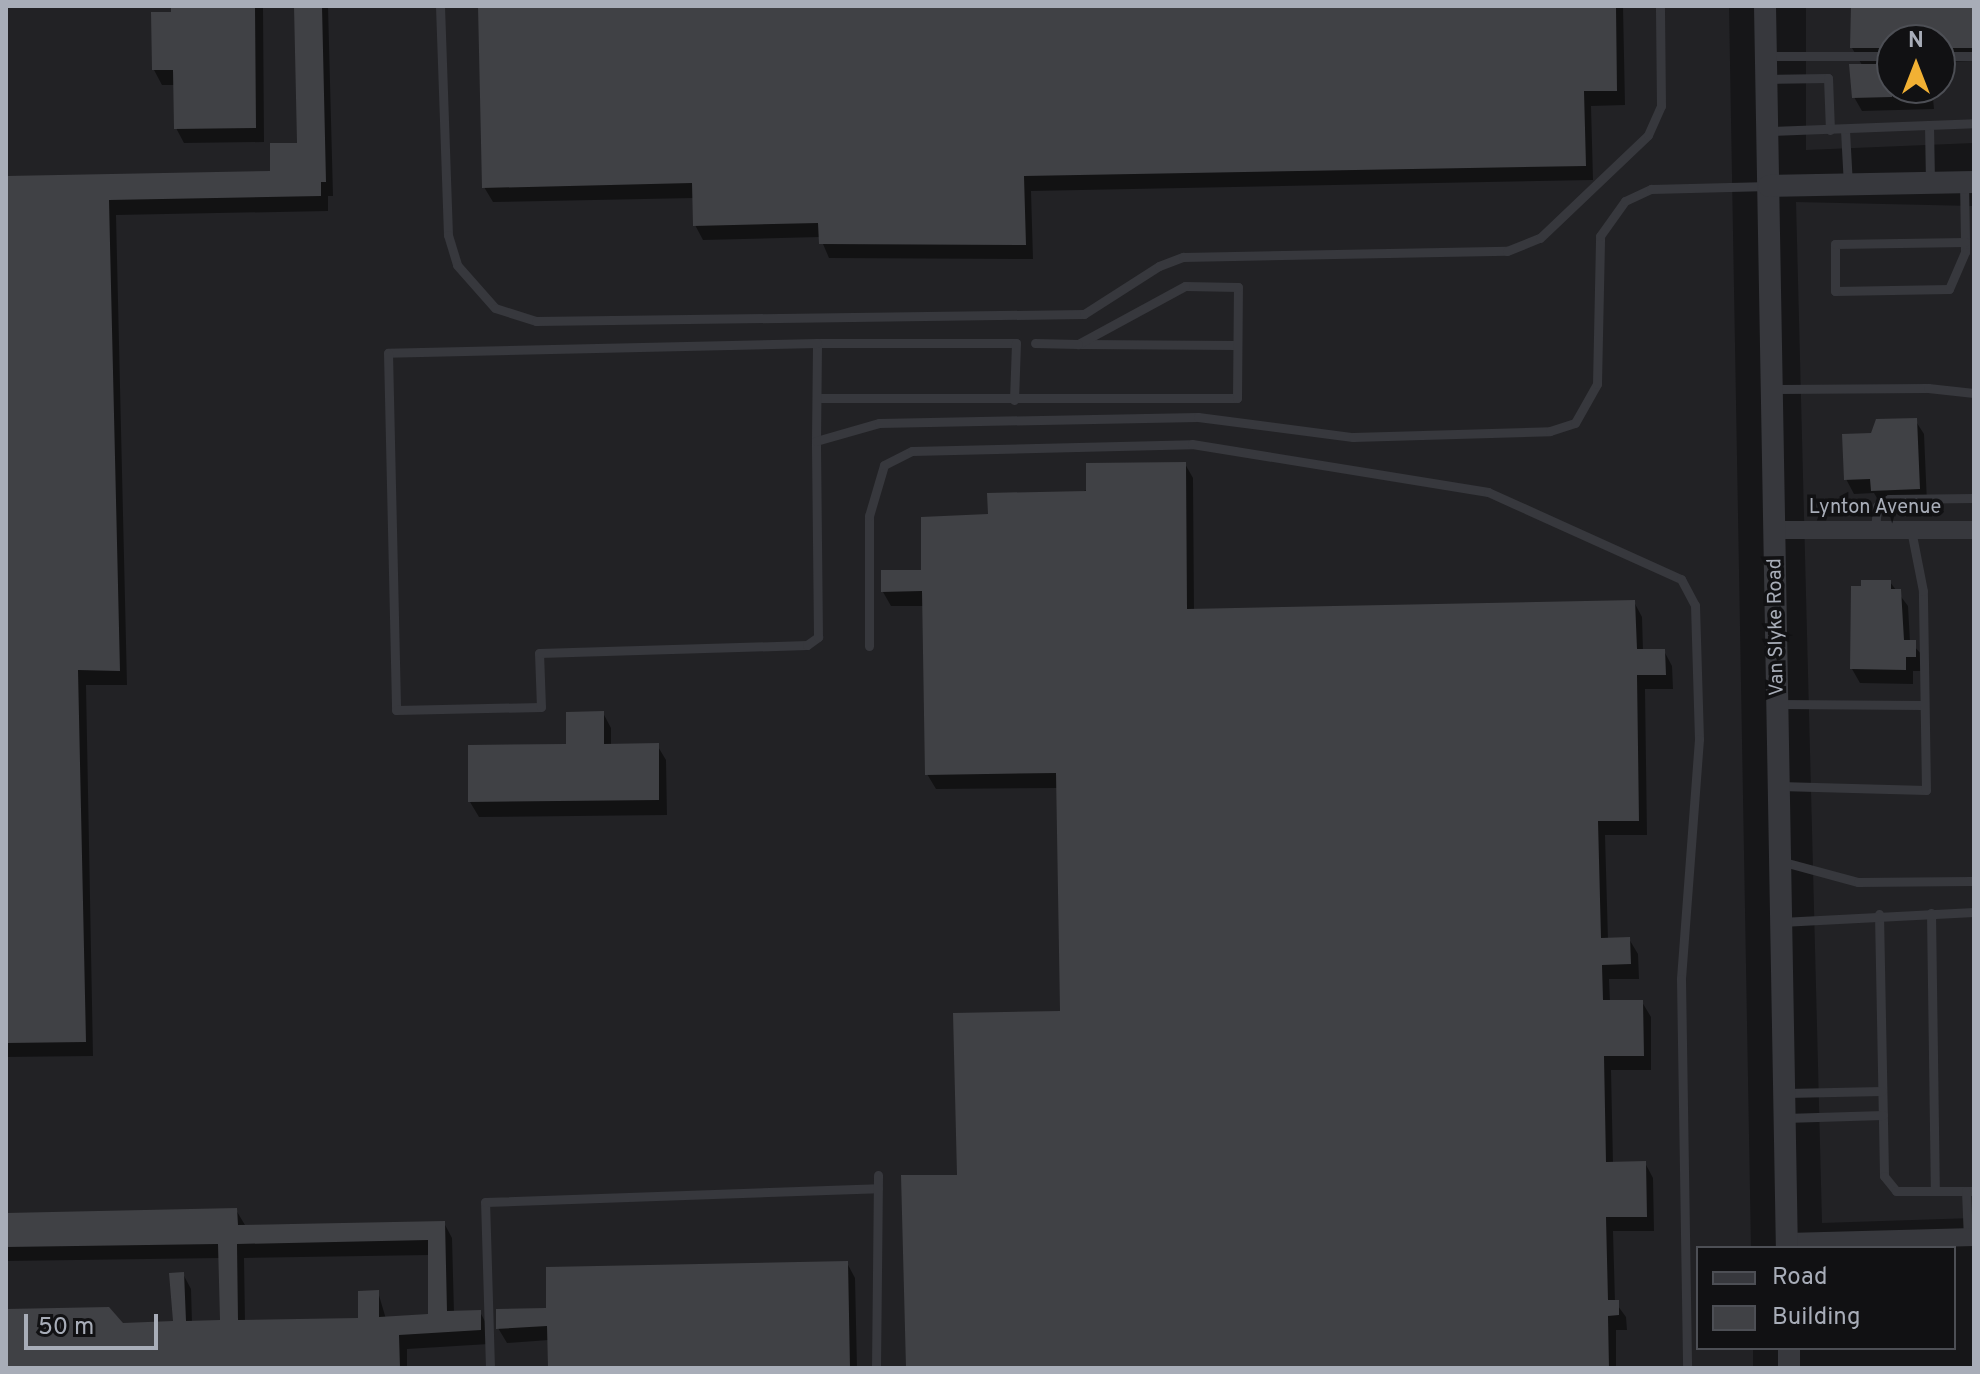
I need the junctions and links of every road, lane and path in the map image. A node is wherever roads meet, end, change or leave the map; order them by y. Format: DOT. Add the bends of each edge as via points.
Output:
graph roads {
  1 [pos="440,6"];
  2 [pos="1660,6"];
  3 [pos="1765,6"];
  4 [pos="1766,56"];
  5 [pos="1876,56"];
  6 [pos="1766,79"];
  7 [pos="1974,123"];
  8 [pos="1929,125"];
  9 [pos="1830,130"];
  10 [pos="1845,130"];
  11 [pos="1768,131"];
  12 [pos="1969,182"];
  13 [pos="1930,184"];
  14 [pos="1848,185"];
  15 [pos="1769,186"];
  16 [pos="1965,242"];
  17 [pos="817,343"];
  18 [pos="1035,343"];
  19 [pos="1078,344"];
  20 [pos="1237,345"];
  21 [pos="1772,389"];
  22 [pos="1974,393"];
  23 [pos="817,398"];
  24 [pos="1014,400"];
  25 [pos="816,441"];
  26 [pos="1974,498"];
  27 [pos="1775,530"];
  28 [pos="1875,530"];
  29 [pos="1911,530"];
  30 [pos="1974,530"];
  31 [pos="869,646"];
  32 [pos="1778,704"];
  33 [pos="1924,705"];
  34 [pos="1779,786"];
  35 [pos="1780,861"];
  36 [pos="1971,881"];
  37 [pos="1974,912"];
  38 [pos="1931,913"];
  39 [pos="1879,914"];
  40 [pos="1781,922"];
  41 [pos="1882,1091"];
  42 [pos="1785,1093"];
  43 [pos="1883,1115"];
  44 [pos="1785,1118"];
  45 [pos="878,1175"];
  46 [pos="878,1188"];
  47 [pos="1935,1191"];
  48 [pos="1970,1191"];
  49 [pos="1971,1238"];
  50 [pos="1943,1243"];
  51 [pos="1787,1245"];
  52 [pos="490,1368"];
  53 [pos="876,1368"];
  54 [pos="1687,1368"];
  1 -- 2 [label="lane" via="448,235 457,265 495,308 536,321 1084,314 1183,257 1507,251 1540,238 1648,135 1661,106"];
  3 -- 4 [label="street, Van Slyke Road"];
  4 -- 5 [label="lane"];
  4 -- 6 [label="street, Van Slyke Road"];
  6 -- 9 [label="lane" via="1828,78"];
  6 -- 11 [label="street, Van Slyke Road"];
  7 -- 8 [label="lane"];
  8 -- 10 [label="lane"];
  8 -- 13 [label="lane"];
  9 -- 10 [label="lane"];
  9 -- 11 [label="lane"];
  10 -- 14 [label="lane"];
  11 -- 15 [label="street, Van Slyke Road"];
  12 -- 13 [label="street"];
  12 -- 16 [label="lane"];
  13 -- 14 [label="street"];
  14 -- 15 [label="street"];
  15 -- 21 [label="street, Van Slyke Road"];
  15 -- 25 [label="lane" via="1651,189 1625,201 1600,236 1597,384 1575,423 1550,431 1353,437 1198,417 879,423"];
  16 -- 16 [label="lane" via="1949,289 1835,291 1835,244"];
  17 -- 23 [label="lane"];
  17 -- 24 [label="lane" via="1016,343"];
  17 -- 25 [label="lane" via="388,353 396,710 541,707 539,653 807,645 818,637"];
  18 -- 19 [label="lane"];
  19 -- 20 [label="lane"];
  19 -- 20 [label="lane" via="1185,286 1238,287"];
  20 -- 24 [label="lane" via="1237,398"];
  21 -- 22 [label="lane" via="1928,388"];
  21 -- 27 [label="street, Van Slyke Road"];
  23 -- 24 [label="lane"];
  23 -- 25 [label="lane"];
  26 -- 28 [label="lane" via="1889,499 1877,506"];
  27 -- 28 [label="street, Lynton Avenue"];
  27 -- 32 [label="street, Van Slyke Road"];
  28 -- 29 [label="street, Lynton Avenue"];
  29 -- 30 [label="street, Lynton Avenue"];
  29 -- 33 [label="lane" via="1923,591"];
  31 -- 54 [label="lane" via="869,516 884,465 912,451 1192,444 1488,492 1681,579 1695,605 1699,739 1681,979"];
  32 -- 33 [label="lane"];
  32 -- 34 [label="street, Van Slyke Road"];
  33 -- 34 [label="lane" via="1926,790"];
  34 -- 35 [label="street, Van Slyke Road"];
  35 -- 36 [label="lane" via="1858,882"];
  35 -- 40 [label="street, Van Slyke Road"];
  37 -- 38 [label="lane"];
  38 -- 39 [label="lane"];
  38 -- 47 [label="lane"];
  39 -- 40 [label="lane"];
  39 -- 41 [label="lane"];
  40 -- 42 [label="street, Van Slyke Road"];
  41 -- 42 [label="lane"];
  41 -- 43 [label="lane"];
  42 -- 44 [label="street, Van Slyke Road"];
  43 -- 44 [label="lane"];
  43 -- 47 [label="lane" via="1884,1176 1896,1191"];
  44 -- 51 [label="street, Van Slyke Road"];
  45 -- 46 [label="lane"];
  46 -- 52 [label="lane" via="485,1202"];
  46 -- 53 [label="lane"];
  47 -- 48 [label="lane"];
  48 -- 49 [label="lane"];
  49 -- 50 [label="street"];
  50 -- 51 [label="street"];
}
